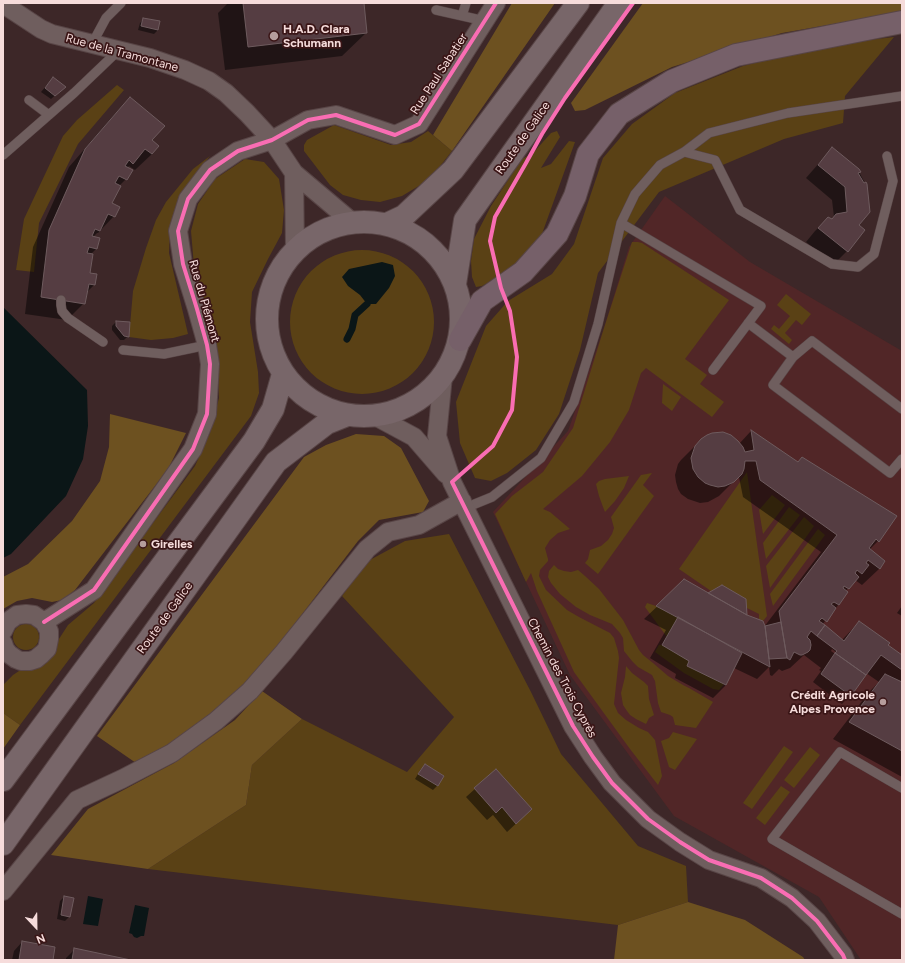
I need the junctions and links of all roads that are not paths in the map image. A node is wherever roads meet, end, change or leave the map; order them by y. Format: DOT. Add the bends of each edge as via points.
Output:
graph roads {
  1 [pos="121,3"];
  2 [pos="466,3"];
  3 [pos="496,3"];
  4 [pos="578,3"];
  5 [pos="619,3"];
  6 [pos="3,4"];
  7 [pos="436,10"];
  8 [pos="462,16"];
  9 [pos="485,21"];
  10 [pos="902,22"];
  11 [pos="92,44"];
  12 [pos="119,50"];
  13 [pos="902,96"];
  14 [pos="29,100"];
  15 [pos="49,116"];
  16 [pos="272,140"];
  17 [pos="684,152"];
  18 [pos="3,155"];
  19 [pos="887,156"];
  20 [pos="294,173"];
  21 [pos="352,222"];
  22 [pos="621,223"];
  23 [pos="387,224"];
  24 [pos="295,250"];
  25 [pos="455,284"];
  26 [pos="61,300"];
  27 [pos="748,323"];
  28 [pos="460,340"];
  29 [pos="103,342"];
  30 [pos="207,345"];
  31 [pos="123,350"];
  32 [pos="793,357"];
  33 [pos="713,370"];
  34 [pos="283,374"];
  35 [pos="443,376"];
  36 [pos="902,409"];
  37 [pos="347,415"];
  38 [pos="375,416"];
  39 [pos="902,459"];
  40 [pos="452,482"];
  41 [pos="463,504"];
  42 [pos="44,622"];
  43 [pos="3,631"];
  44 [pos="5,653"];
  45 [pos="3,780"];
  46 [pos="902,788"];
  47 [pos="3,844"];
  48 [pos="3,891"];
  49 [pos="902,914"];
  50 [pos="845,960"];
  1 -- 11 [label="lane" via="106,18"];
  2 -- 8 [label="lane"];
  3 -- 9 [label="street, Rue Paul Sabatier"];
  4 -- 23 [label="main road" via="453,170 404,216"];
  5 -- 25 [label="main road, Route de Galice" via="464,220"];
  6 -- 11 [label="street, Rue de la Tramontane" via="52,34"];
  7 -- 8 [label="lane"];
  8 -- 9 [label="lane"];
  9 -- 16 [label="street, Rue Paul Sabatier" via="419,124 395,135 336,115 308,120"];
  10 -- 28 [label="highway" via="736,55 672,81 619,114 588,154 575,196 557,234 522,272 482,301"];
  11 -- 12 [label="street, Rue de la Tramontane"];
  12 -- 15 [label="lane"];
  12 -- 16 [label="street, Rue de la Tramontane" via="185,70 209,81 226,93"];
  13 -- 17 [label="lane" via="788,113 709,134"];
  14 -- 15 [label="lane"];
  15 -- 18 [label="lane"];
  16 -- 20 [label="street, Rue de la Tramontane"];
  16 -- 30 [label="street, Rue du Piémont" via="238,151 210,170 188,199 178,231 183,264"];
  17 -- 19 [label="lane" via="715,160 740,210 832,264 858,267 874,254 893,181"];
  17 -- 22 [label="lane" via="660,165 635,194"];
  20 -- 21 [label="street, Rue de la Tramontane"];
  20 -- 24 [label="street"];
  21 -- 23 [label="main road"];
  21 -- 24 [label="main road" via="318,233"];
  22 -- 27 [label="lane" via="761,306"];
  22 -- 41 [label="lane" via="598,324 574,402 541,458 492,497"];
  23 -- 25 [label="main road" via="422,240 439,256"];
  24 -- 34 [label="main road" via="284,264 272,288 267,318 270,346"];
  25 -- 28 [label="main road" via="461,310"];
  26 -- 29 [label="lane" via="62,311 68,318"];
  27 -- 32 [label="lane"];
  27 -- 33 [label="lane"];
  28 -- 35 [label="main road"];
  30 -- 31 [label="lane" via="164,354"];
  30 -- 42 [label="street, Rue du Piémont" via="210,364 207,414 193,449 94,590"];
  32 -- 36 [label="lane" via="812,341"];
  32 -- 39 [label="lane" via="773,385 890,473"];
  34 -- 37 [label="main road" via="302,394 325,408"];
  34 -- 45 [label="main road" via="273,409 254,441"];
  35 -- 38 [label="main road" via="424,396 402,409"];
  35 -- 40 [label="street, Chemin des Trois Cyprès" via="437,436"];
  37 -- 38 [label="main road"];
  37 -- 47 [label="main road, Route de Galice" via="327,423 276,462"];
  38 -- 40 [label="street, Chemin des Trois Cyprès" via="414,437"];
  40 -- 41 [label="street, Chemin des Trois Cyprès"];
  41 -- 48 [label="street" via="419,525 388,532 366,549 250,691 216,721 172,753 77,800"];
  41 -- 50 [label="street, Chemin des Trois Cyprès" via="573,726 612,783 648,819 680,842 709,860 761,878 792,898 817,921"];
  42 -- 43 [label="street" via="34,615 17,615 7,623"];
  42 -- 44 [label="street" via="49,631 47,649 36,659 16,659"];
  46 -- 49 [label="lane" via="840,752 772,839"];
}
